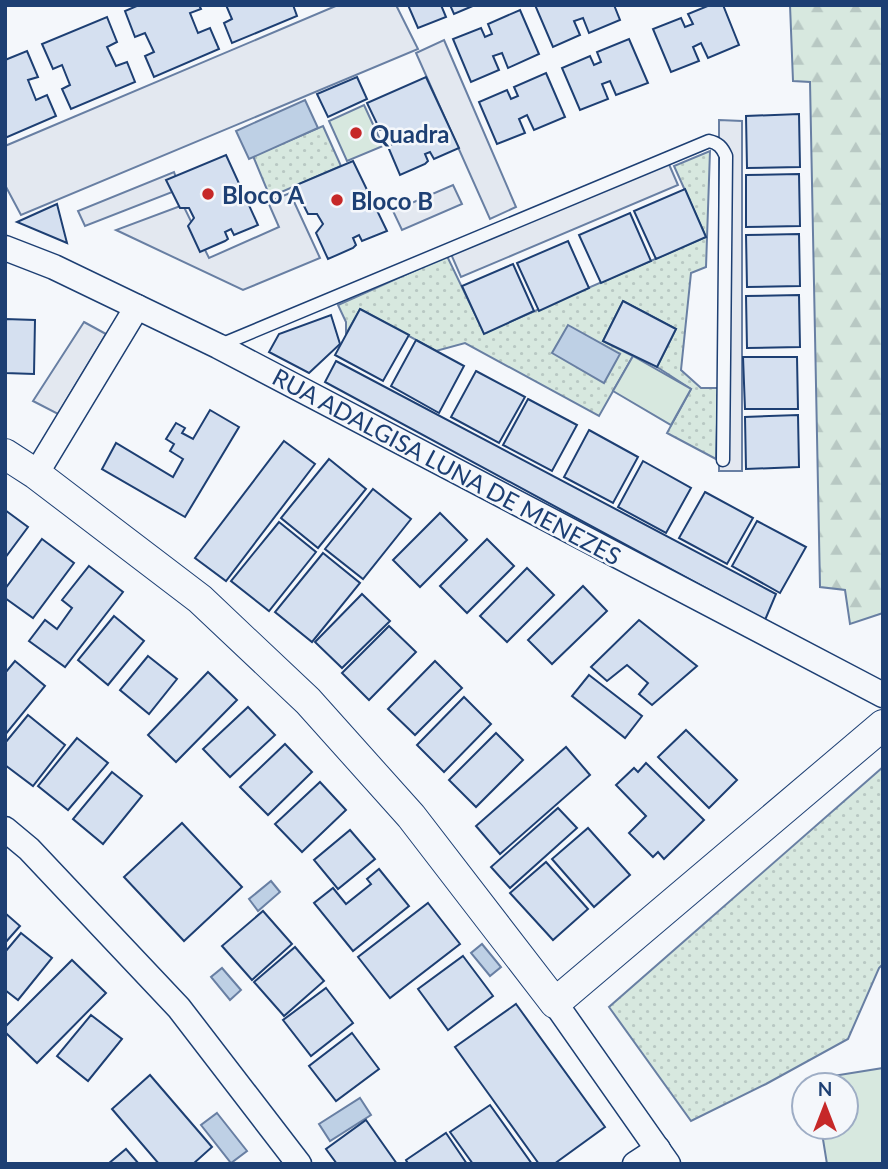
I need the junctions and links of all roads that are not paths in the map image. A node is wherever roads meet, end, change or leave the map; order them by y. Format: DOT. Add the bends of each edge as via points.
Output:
graph roads {
  1 [pos="5,248"];
  2 [pos="137,307"];
  3 [pos="218,346"];
  4 [pos="5,454"];
  5 [pos="723,460"];
  6 [pos="36,474"];
  7 [pos="883,695"];
  8 [pos="883,725"];
  9 [pos="5,829"];
  10 [pos="555,1003"];
  11 [pos="663,1156"];
  12 [pos="294,1162"];
  13 [pos="635,1164"];
  1 -- 2 [label="street, RUA ADALGISA LUNA DE MENEZES"];
  2 -- 3 [label="street, RUA ADALGISA LUNA DE MENEZES"];
  2 -- 6 [label="street"];
  3 -- 5 [label="lane" via="709,141 726,156"];
  3 -- 7 [label="street, RUA ADALGISA LUNA DE MENEZES"];
  4 -- 6 [label="street"];
  6 -- 10 [label="street" via="200,599 308,701 411,816"];
  8 -- 10 [label="street"];
  9 -- 12 [label="street" via="179,1008"];
  10 -- 11 [label="street"];
  11 -- 13 [label="street"];
}
